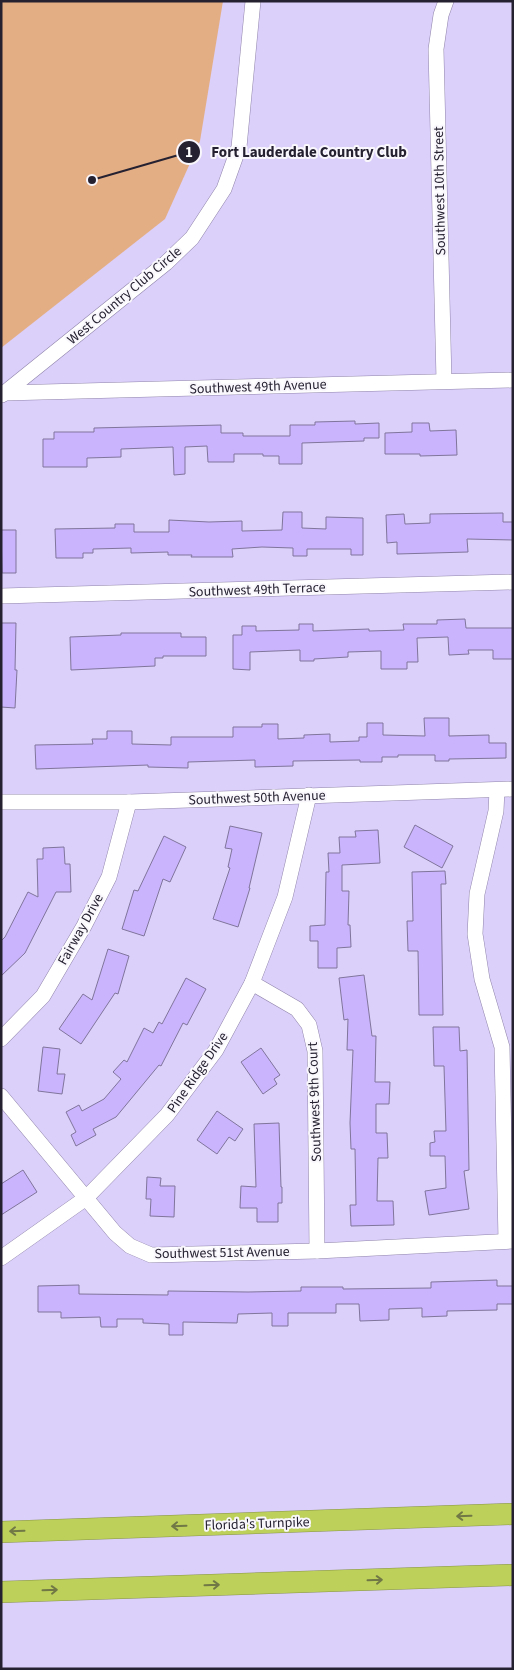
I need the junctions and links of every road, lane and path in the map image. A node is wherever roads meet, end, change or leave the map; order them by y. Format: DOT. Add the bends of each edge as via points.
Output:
graph roads {
  1 [pos="253,1"];
  2 [pos="446,1"];
  3 [pos="513,380"];
  4 [pos="444,381"];
  5 [pos="2,394"];
  6 [pos="513,582"];
  7 [pos="1,596"];
  8 [pos="513,789"];
  9 [pos="497,790"];
  10 [pos="309,796"];
  11 [pos="1,802"];
  12 [pos="129,802"];
  13 [pos="252,982"];
  14 [pos="1,1039"];
  15 [pos="1,1096"];
  16 [pos="86,1198"];
  17 [pos="509,1241"];
  18 [pos="317,1250"];
  19 [pos="1,1258"];
  20 [pos="513,1514"];
  21 [pos="1,1532"];
  22 [pos="513,1575"];
  23 [pos="1,1592"];
  1 -- 5 [label="street, West Country Club Circle" via="238,147 224,189 192,238 166,263"];
  2 -- 4 [label="street, Southwest 10th Street" via="436,49"];
  3 -- 4 [label="street, Southwest 49th Avenue"];
  4 -- 5 [label="street, Southwest 49th Avenue"];
  6 -- 7 [label="street, Southwest 49th Terrace"];
  8 -- 9 [label="street, Southwest 50th Avenue"];
  9 -- 10 [label="street, Southwest 50th Avenue"];
  9 -- 17 [label="street" via="496,811 477,894 475,934 482,979 502,1048"];
  10 -- 12 [label="street, Southwest 50th Avenue"];
  10 -- 13 [label="street, Pine Ridge Drive" via="285,898"];
  11 -- 12 [label="street, Southwest 50th Avenue"];
  12 -- 14 [label="street, Fairway Drive" via="109,877 84,926 42,996"];
  13 -- 16 [label="street, Pine Ridge Drive" via="216,1050 167,1115"];
  13 -- 18 [label="street, Southwest 9th Court" via="297,1009 309,1025 314,1051"];
  15 -- 16 [label="street, Southwest 51st Avenue"];
  16 -- 18 [label="street, Southwest 51st Avenue" via="115,1233 130,1246 151,1255"];
  16 -- 19 [label="street, Pine Ridge Drive"];
  17 -- 18 [label="street, Southwest 51st Avenue"];
  20 -- 21 [label="highway, Florida's Turnpike, one-way"];
  23 -- 22 [label="highway, one-way"];
}
